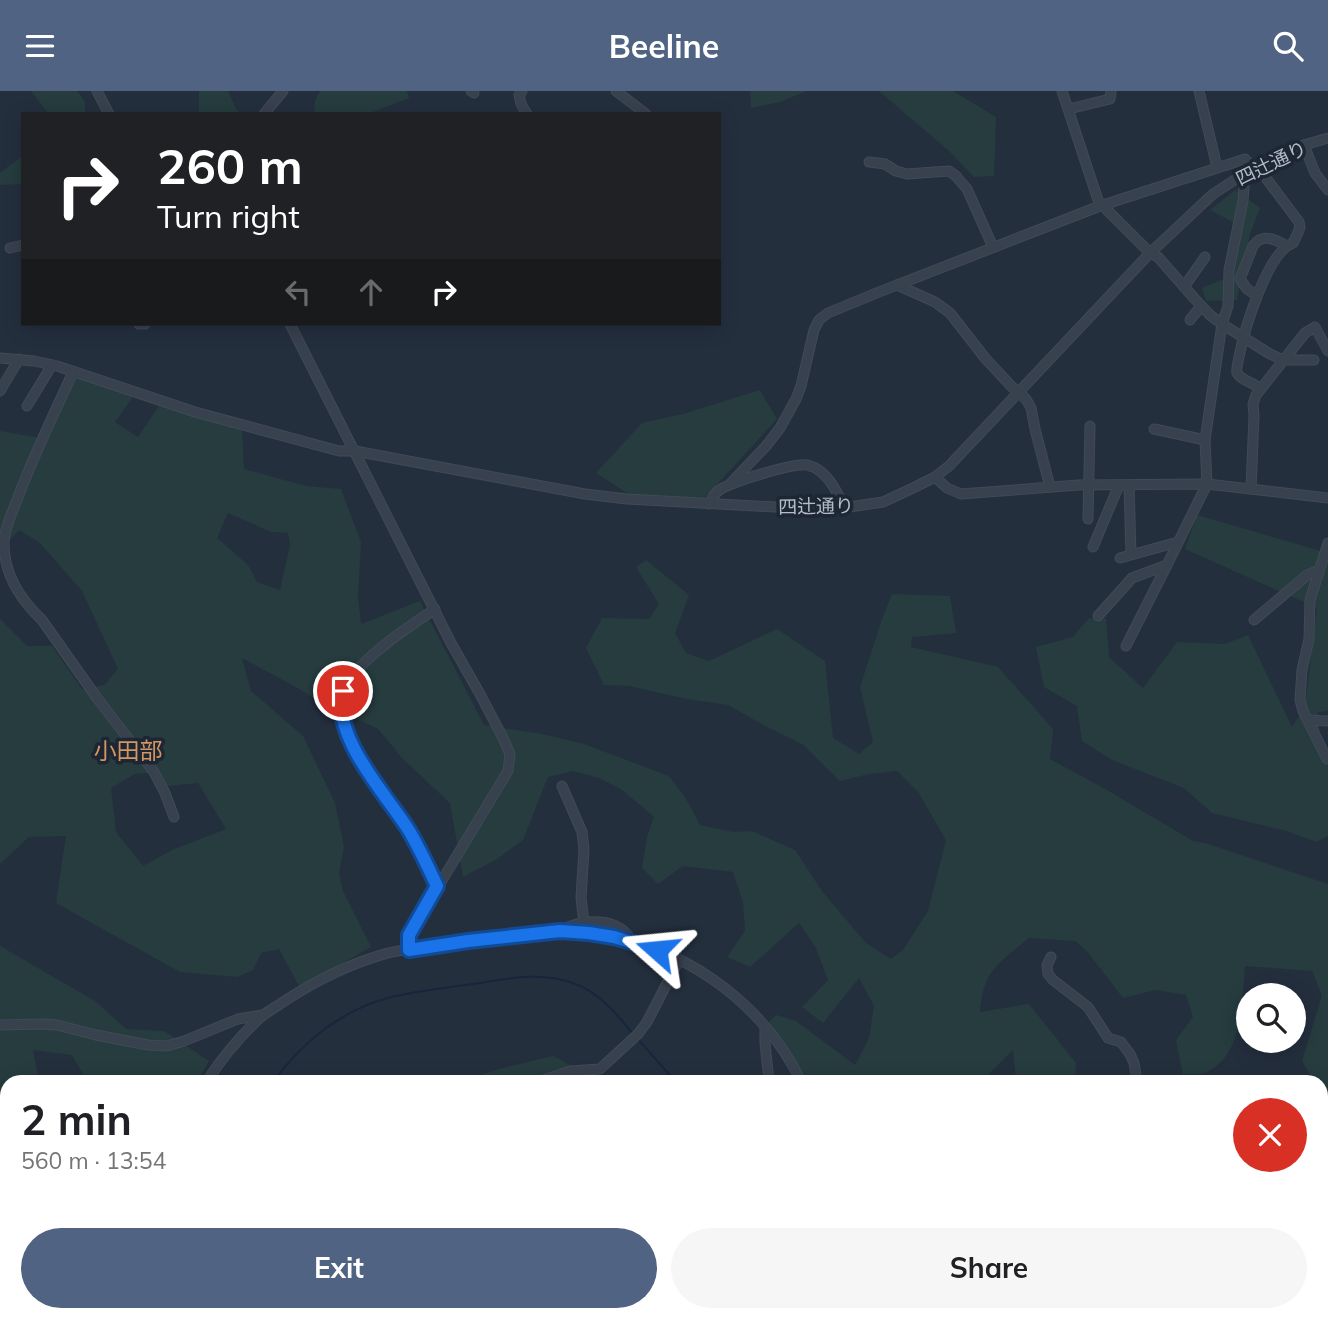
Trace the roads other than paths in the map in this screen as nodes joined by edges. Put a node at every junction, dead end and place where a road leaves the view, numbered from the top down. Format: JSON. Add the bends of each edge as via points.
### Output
{"nodes":[{"id":1,"x":97,"y":91,"type":"edge"},
{"id":2,"x":283,"y":91,"type":"edge"},
{"id":3,"x":522,"y":91,"type":"edge"},
{"id":4,"x":615,"y":91,"type":"edge"},
{"id":5,"x":1062,"y":91,"type":"edge"},
{"id":6,"x":1111,"y":91,"type":"edge"},
{"id":7,"x":1199,"y":91,"type":"edge"},
{"id":8,"x":1069,"y":109,"type":"junction"},
{"id":9,"x":108,"y":112,"type":"edge"},
{"id":10,"x":266,"y":112,"type":"edge"},
{"id":11,"x":526,"y":112,"type":"edge"},
{"id":12,"x":643,"y":112,"type":"edge"},
{"id":13,"x":1328,"y":138,"type":"edge"},
{"id":14,"x":1304,"y":145,"type":"junction"},
{"id":15,"x":869,"y":162,"type":"dead end"},
{"id":16,"x":1217,"y":167,"type":"junction"},
{"id":17,"x":1252,"y":169,"type":"junction"},
{"id":18,"x":1328,"y":190,"type":"edge"},
{"id":19,"x":1102,"y":205,"type":"junction"},
{"id":20,"x":21,"y":245,"type":"edge"},
{"id":21,"x":1286,"y":245,"type":"junction"},
{"id":22,"x":10,"y":247,"type":"dead end"},
{"id":23,"x":993,"y":247,"type":"junction"},
{"id":24,"x":1150,"y":253,"type":"junction"},
{"id":25,"x":1205,"y":257,"type":"dead end"},
{"id":26,"x":897,"y":285,"type":"junction"},
{"id":27,"x":1184,"y":287,"type":"junction"},
{"id":28,"x":1256,"y":295,"type":"junction"},
{"id":29,"x":1201,"y":306,"type":"junction"},
{"id":30,"x":1190,"y":320,"type":"dead end"},
{"id":31,"x":1222,"y":324,"type":"junction"},
{"id":32,"x":291,"y":326,"type":"edge"},
{"id":33,"x":1243,"y":337,"type":"junction"},
{"id":34,"x":1328,"y":351,"type":"edge"},
{"id":35,"x":0,"y":358,"type":"edge"},
{"id":36,"x":19,"y":359,"type":"junction"},
{"id":37,"x":1283,"y":360,"type":"junction"},
{"id":38,"x":1314,"y":360,"type":"dead end"},
{"id":39,"x":52,"y":365,"type":"junction"},
{"id":40,"x":73,"y":372,"type":"junction"},
{"id":41,"x":1255,"y":385,"type":"dead end"},
{"id":42,"x":0,"y":391,"type":"edge"},
{"id":43,"x":1019,"y":393,"type":"junction"},
{"id":44,"x":27,"y":406,"type":"dead end"},
{"id":45,"x":1090,"y":426,"type":"dead end"},
{"id":46,"x":1154,"y":429,"type":"dead end"},
{"id":47,"x":1205,"y":440,"type":"junction"},
{"id":48,"x":355,"y":451,"type":"junction"},
{"id":49,"x":935,"y":477,"type":"junction"},
{"id":50,"x":730,"y":484,"type":"junction"},
{"id":51,"x":1207,"y":484,"type":"junction"},
{"id":52,"x":1089,"y":485,"type":"junction"},
{"id":53,"x":1124,"y":485,"type":"junction"},
{"id":54,"x":1050,"y":487,"type":"junction"},
{"id":55,"x":1251,"y":489,"type":"junction"},
{"id":56,"x":1328,"y":498,"type":"edge"},
{"id":57,"x":709,"y":504,"type":"junction"},
{"id":58,"x":844,"y":509,"type":"junction"},
{"id":59,"x":1088,"y":519,"type":"dead end"},
{"id":60,"x":1178,"y":543,"type":"junction"},
{"id":61,"x":1328,"y":543,"type":"edge"},
{"id":62,"x":1093,"y":547,"type":"dead end"},
{"id":63,"x":1131,"y":554,"type":"junction"},
{"id":64,"x":1120,"y":558,"type":"dead end"},
{"id":65,"x":1167,"y":565,"type":"junction"},
{"id":66,"x":1319,"y":570,"type":"junction"},
{"id":67,"x":435,"y":609,"type":"junction"},
{"id":68,"x":1098,"y":616,"type":"dead end"},
{"id":69,"x":1254,"y":620,"type":"dead end"},
{"id":70,"x":1126,"y":646,"type":"dead end"},
{"id":71,"x":1308,"y":720,"type":"junction"},
{"id":72,"x":1328,"y":721,"type":"edge"},
{"id":73,"x":1327,"y":759,"type":"edge"},
{"id":74,"x":562,"y":786,"type":"dead end"},
{"id":75,"x":174,"y":817,"type":"dead end"},
{"id":76,"x":437,"y":886,"type":"junction"},
{"id":77,"x":584,"y":923,"type":"junction"},
{"id":78,"x":560,"y":931,"type":"junction"},
{"id":79,"x":632,"y":941,"type":"junction"},
{"id":80,"x":409,"y":950,"type":"junction"},
{"id":81,"x":1051,"y":957,"type":"dead end"},
{"id":82,"x":679,"y":960,"type":"junction"},
{"id":83,"x":263,"y":1015,"type":"junction"},
{"id":84,"x":0,"y":1025,"type":"edge"},
{"id":85,"x":765,"y":1028,"type":"junction"},
{"id":86,"x":211,"y":1075,"type":"edge"},
{"id":87,"x":561,"y":1075,"type":"edge"},
{"id":88,"x":768,"y":1075,"type":"edge"},
{"id":89,"x":798,"y":1075,"type":"edge"},
{"id":90,"x":1136,"y":1075,"type":"edge"}],
"edges":[{"from":1,"to":9,"type":"street"},
{"from":2,"to":10,"type":"street"},
{"from":3,"to":11,"type":"street","via":[[519,95]]},
{"from":4,"to":12,"type":"street"},
{"from":5,"to":8,"type":"street"},
{"from":6,"to":8,"type":"street","via":[[1110,99]]},
{"from":7,"to":16,"type":"street"},
{"from":8,"to":19,"type":"street"},
{"from":13,"to":14,"type":"street","name":"四辻通り"},
{"from":14,"to":17,"type":"street","name":"四辻通り"},
{"from":14,"to":18,"type":"street"},
{"from":15,"to":23,"type":"street","via":[[907,174],[949,171],[967,189]]},
{"from":16,"to":17,"type":"street","via":[[1245,159]]},
{"from":16,"to":19,"type":"street"},
{"from":17,"to":21,"type":"street","via":[[1299,222],[1293,243]]},
{"from":17,"to":24,"type":"street","name":"四辻通り","via":[[1213,194]]},
{"from":17,"to":31,"type":"street"},
{"from":19,"to":23,"type":"street"},
{"from":19,"to":24,"type":"street"},
{"from":20,"to":22,"type":"street"},
{"from":21,"to":28,"type":"street"},
{"from":21,"to":28,"type":"street","via":[[1273,238],[1252,246],[1240,279]]},
{"from":23,"to":26,"type":"street"},
{"from":24,"to":27,"type":"street"},
{"from":24,"to":43,"type":"street","name":"四辻通り"},
{"from":25,"to":27,"type":"street"},
{"from":26,"to":43,"type":"street","via":[[950,313]]},
{"from":26,"to":50,"type":"street","via":[[819,320],[796,399],[780,428]]},
{"from":27,"to":29,"type":"street"},
{"from":28,"to":33,"type":"street"},
{"from":29,"to":30,"type":"street"},
{"from":29,"to":31,"type":"street"},
{"from":31,"to":33,"type":"street"},
{"from":31,"to":47,"type":"street"},
{"from":32,"to":48,"type":"street"},
{"from":33,"to":37,"type":"street"},
{"from":33,"to":41,"type":"street","via":[[1236,370]]},
{"from":34,"to":37,"type":"street","via":[[1315,327]]},
{"from":35,"to":36,"type":"street","name":"四辻通り"},
{"from":36,"to":39,"type":"street","name":"四辻通り"},
{"from":36,"to":42,"type":"street"},
{"from":37,"to":38,"type":"street"},
{"from":37,"to":55,"type":"street","via":[[1253,404]]},
{"from":39,"to":40,"type":"street","name":"四辻通り"},
{"from":39,"to":44,"type":"street"},
{"from":40,"to":48,"type":"street","name":"四辻通り","via":[[248,427],[339,451]]},
{"from":40,"to":75,"type":"street","via":[[6,530],[8,573],[16,591],[153,772]]},
{"from":43,"to":49,"type":"street","name":"四辻通り"},
{"from":43,"to":54,"type":"street","via":[[1031,408]]},
{"from":45,"to":52,"type":"street"},
{"from":46,"to":47,"type":"street"},
{"from":47,"to":51,"type":"street"},
{"from":48,"to":57,"type":"street","name":"四辻通り","via":[[585,494]]},
{"from":48,"to":67,"type":"street"},
{"from":49,"to":54,"type":"street","via":[[961,494]]},
{"from":49,"to":58,"type":"street","name":"四辻通り","via":[[883,502]]},
{"from":50,"to":57,"type":"street"},
{"from":50,"to":58,"type":"street","via":[[807,465],[825,476]]},
{"from":51,"to":53,"type":"street"},
{"from":51,"to":55,"type":"street"},
{"from":51,"to":60,"type":"street"},
{"from":52,"to":53,"type":"street"},
{"from":52,"to":54,"type":"street"},
{"from":52,"to":59,"type":"street"},
{"from":53,"to":62,"type":"street"},
{"from":53,"to":63,"type":"street"},
{"from":55,"to":56,"type":"street"},
{"from":57,"to":58,"type":"street","name":"四辻通り"},
{"from":60,"to":63,"type":"street"},
{"from":60,"to":65,"type":"street"},
{"from":61,"to":66,"type":"street"},
{"from":63,"to":64,"type":"street"},
{"from":65,"to":68,"type":"street","via":[[1132,577]]},
{"from":65,"to":70,"type":"street"},
{"from":66,"to":69,"type":"street"},
{"from":66,"to":71,"type":"street","via":[[1310,600],[1300,694]]},
{"from":67,"to":76,"type":"street","via":[[510,754],[508,771]]},
{"from":67,"to":76,"type":"street","via":[[355,672],[340,703],[341,716],[360,758],[408,829]]},
{"from":71,"to":72,"type":"street"},
{"from":71,"to":73,"type":"street"},
{"from":74,"to":77,"type":"street","via":[[582,832]]},
{"from":76,"to":80,"type":"street","via":[[409,935]]},
{"from":77,"to":78,"type":"street"},
{"from":77,"to":79,"type":"street","via":[[611,925]]},
{"from":78,"to":79,"type":"street"},
{"from":78,"to":80,"type":"street"},
{"from":79,"to":82,"type":"street"},
{"from":80,"to":83,"type":"street","via":[[389,953],[307,985]]},
{"from":81,"to":90,"type":"street","via":[[1048,974],[1088,1007],[1108,1038],[1121,1042]]},
{"from":82,"to":85,"type":"street","via":[[730,991]]},
{"from":82,"to":87,"type":"street","via":[[638,1034],[600,1069]]},
{"from":83,"to":84,"type":"street","via":[[239,1019],[167,1046],[57,1025]]},
{"from":83,"to":86,"type":"street"},
{"from":85,"to":88,"type":"street"},
{"from":85,"to":89,"type":"street"}]}
